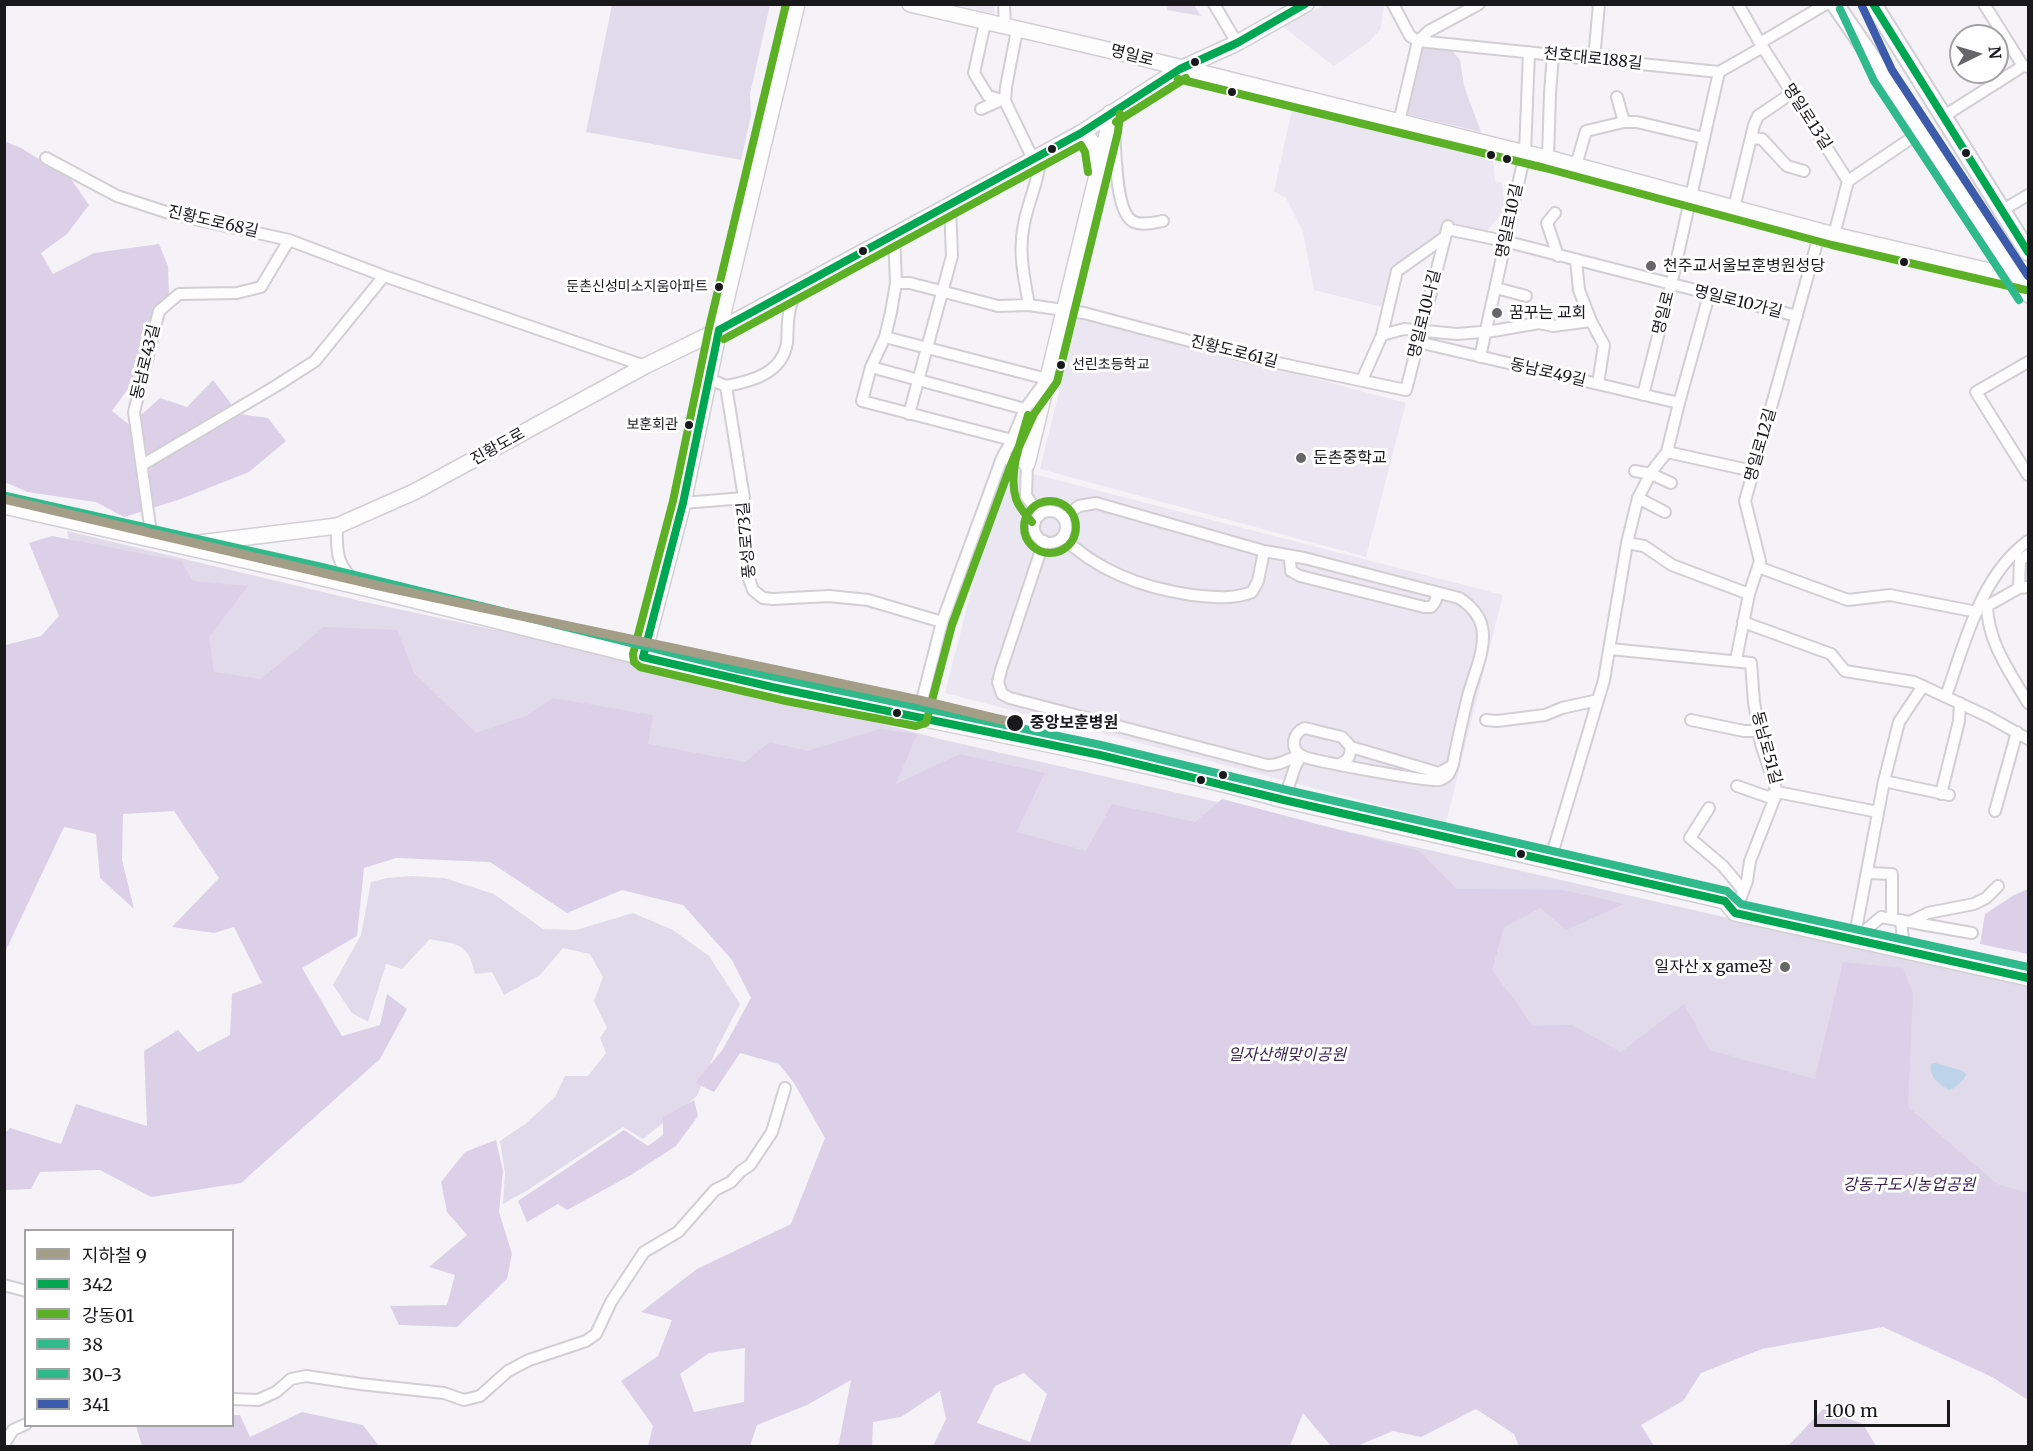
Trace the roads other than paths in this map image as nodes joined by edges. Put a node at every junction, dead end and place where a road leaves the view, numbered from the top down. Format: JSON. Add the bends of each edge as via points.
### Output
{"nodes":[{"id":1,"x":797,"y":4,"type":"edge"},
{"id":2,"x":910,"y":4,"type":"edge"},
{"id":3,"x":1004,"y":4,"type":"edge"},
{"id":4,"x":1393,"y":4,"type":"edge"},
{"id":5,"x":1479,"y":4,"type":"edge"},
{"id":6,"x":1599,"y":4,"type":"edge"},
{"id":7,"x":1738,"y":4,"type":"edge"},
{"id":8,"x":1826,"y":4,"type":"edge"},
{"id":9,"x":1834,"y":4,"type":"edge"},
{"id":10,"x":1873,"y":4,"type":"edge"},
{"id":11,"x":1984,"y":4,"type":"edge"},
{"id":12,"x":1219,"y":6,"type":"edge"},
{"id":13,"x":1297,"y":7,"type":"edge"},
{"id":14,"x":985,"y":22,"type":"junction"},
{"id":15,"x":1011,"y":29,"type":"junction"},
{"id":16,"x":1418,"y":41,"type":"junction"},
{"id":17,"x":1237,"y":43,"type":"junction"},
{"id":18,"x":1761,"y":45,"type":"junction"},
{"id":19,"x":1528,"y":52,"type":"junction"},
{"id":20,"x":1553,"y":55,"type":"junction"},
{"id":21,"x":1594,"y":59,"type":"junction"},
{"id":22,"x":2026,"y":66,"type":"edge"},
{"id":23,"x":1180,"y":69,"type":"junction"},
{"id":24,"x":1719,"y":72,"type":"junction"},
{"id":25,"x":1792,"y":93,"type":"junction"},
{"id":26,"x":1617,"y":97,"type":"dead end"},
{"id":27,"x":1002,"y":101,"type":"junction"},
{"id":28,"x":981,"y":109,"type":"dead end"},
{"id":29,"x":1110,"y":113,"type":"junction"},
{"id":30,"x":1944,"y":116,"type":"junction"},
{"id":31,"x":1399,"y":122,"type":"junction"},
{"id":32,"x":1624,"y":122,"type":"junction"},
{"id":33,"x":1108,"y":130,"type":"junction"},
{"id":34,"x":1922,"y":131,"type":"junction"},
{"id":35,"x":1081,"y":133,"type":"junction"},
{"id":36,"x":1704,"y":138,"type":"junction"},
{"id":37,"x":1751,"y":138,"type":"junction"},
{"id":38,"x":1525,"y":153,"type":"junction"},
{"id":39,"x":1036,"y":157,"type":"junction"},
{"id":40,"x":46,"y":158,"type":"dead end"},
{"id":41,"x":1548,"y":158,"type":"junction"},
{"id":42,"x":1576,"y":165,"type":"junction"},
{"id":43,"x":1098,"y":171,"type":"junction"},
{"id":44,"x":1804,"y":171,"type":"dead end"},
{"id":45,"x":1848,"y":181,"type":"junction"},
{"id":46,"x":2028,"y":195,"type":"edge"},
{"id":47,"x":1690,"y":196,"type":"junction"},
{"id":48,"x":950,"y":205,"type":"junction"},
{"id":49,"x":1734,"y":208,"type":"junction"},
{"id":50,"x":2001,"y":211,"type":"junction"},
{"id":51,"x":1555,"y":213,"type":"dead end"},
{"id":52,"x":1163,"y":221,"type":"dead end"},
{"id":53,"x":1446,"y":231,"type":"junction"},
{"id":54,"x":1827,"y":233,"type":"junction"},
{"id":55,"x":894,"y":234,"type":"junction"},
{"id":56,"x":289,"y":240,"type":"junction"},
{"id":57,"x":1504,"y":241,"type":"junction"},
{"id":58,"x":2028,"y":252,"type":"edge"},
{"id":59,"x":1558,"y":256,"type":"junction"},
{"id":60,"x":1576,"y":260,"type":"junction"},
{"id":61,"x":384,"y":276,"type":"junction"},
{"id":62,"x":2023,"y":278,"type":"edge"},
{"id":63,"x":896,"y":283,"type":"junction"},
{"id":64,"x":1671,"y":285,"type":"junction"},
{"id":65,"x":797,"y":287,"type":"junction"},
{"id":66,"x":1496,"y":288,"type":"junction"},
{"id":67,"x":942,"y":292,"type":"junction"},
{"id":68,"x":2028,"y":294,"type":"edge"},
{"id":69,"x":1710,"y":295,"type":"junction"},
{"id":70,"x":1526,"y":296,"type":"dead end"},
{"id":71,"x":1029,"y":304,"type":"junction"},
{"id":72,"x":1063,"y":311,"type":"junction"},
{"id":73,"x":1797,"y":316,"type":"junction"},
{"id":74,"x":1591,"y":321,"type":"junction"},
{"id":75,"x":718,"y":330,"type":"junction"},
{"id":76,"x":1421,"y":330,"type":"junction"},
{"id":77,"x":1486,"y":332,"type":"junction"},
{"id":78,"x":1382,"y":335,"type":"junction"},
{"id":79,"x":885,"y":337,"type":"junction"},
{"id":80,"x":1418,"y":342,"type":"junction"},
{"id":81,"x":685,"y":346,"type":"junction"},
{"id":82,"x":927,"y":347,"type":"junction"},
{"id":83,"x":713,"y":357,"type":"junction"},
{"id":84,"x":1480,"y":357,"type":"junction"},
{"id":85,"x":2028,"y":362,"type":"edge"},
{"id":86,"x":645,"y":366,"type":"junction"},
{"id":87,"x":871,"y":368,"type":"junction"},
{"id":88,"x":709,"y":379,"type":"junction"},
{"id":89,"x":1047,"y":379,"type":"junction"},
{"id":90,"x":1362,"y":380,"type":"junction"},
{"id":91,"x":918,"y":381,"type":"junction"},
{"id":92,"x":1598,"y":384,"type":"junction"},
{"id":93,"x":726,"y":386,"type":"junction"},
{"id":94,"x":1406,"y":390,"type":"joint"},
{"id":95,"x":1643,"y":395,"type":"junction"},
{"id":96,"x":1679,"y":403,"type":"junction"},
{"id":97,"x":1025,"y":409,"type":"junction"},
{"id":98,"x":909,"y":414,"type":"junction"},
{"id":99,"x":1012,"y":441,"type":"junction"},
{"id":100,"x":1667,"y":452,"type":"junction"},
{"id":101,"x":1002,"y":458,"type":"junction"},
{"id":102,"x":1027,"y":464,"type":"junction"},
{"id":103,"x":142,"y":465,"type":"junction"},
{"id":104,"x":1635,"y":471,"type":"dead end"},
{"id":105,"x":1754,"y":471,"type":"junction"},
{"id":106,"x":1651,"y":474,"type":"junction"},
{"id":107,"x":2028,"y":475,"type":"edge"},
{"id":108,"x":1671,"y":483,"type":"dead end"},
{"id":109,"x":744,"y":498,"type":"junction"},
{"id":110,"x":1638,"y":498,"type":"junction"},
{"id":111,"x":683,"y":503,"type":"junction"},
{"id":112,"x":4,"y":506,"type":"edge"},
{"id":113,"x":1665,"y":512,"type":"dead end"},
{"id":114,"x":1040,"y":515,"type":"junction"},
{"id":115,"x":1063,"y":518,"type":"junction"},
{"id":116,"x":337,"y":526,"type":"junction"},
{"id":117,"x":1063,"y":537,"type":"junction"},
{"id":118,"x":152,"y":540,"type":"junction"},
{"id":119,"x":2028,"y":541,"type":"edge"},
{"id":120,"x":1044,"y":542,"type":"junction"},
{"id":121,"x":1627,"y":543,"type":"junction"},
{"id":122,"x":179,"y":545,"type":"junction"},
{"id":123,"x":1264,"y":550,"type":"junction"},
{"id":124,"x":2028,"y":555,"type":"edge"},
{"id":125,"x":1293,"y":556,"type":"junction"},
{"id":126,"x":1758,"y":567,"type":"junction"},
{"id":127,"x":366,"y":588,"type":"junction"},
{"id":128,"x":2024,"y":588,"type":"edge"},
{"id":129,"x":1436,"y":592,"type":"junction"},
{"id":130,"x":1749,"y":594,"type":"junction"},
{"id":131,"x":1977,"y":612,"type":"junction"},
{"id":132,"x":942,"y":622,"type":"junction"},
{"id":133,"x":1743,"y":622,"type":"junction"},
{"id":134,"x":1610,"y":649,"type":"junction"},
{"id":135,"x":643,"y":657,"type":"junction"},
{"id":136,"x":1736,"y":660,"type":"junction"},
{"id":137,"x":1923,"y":686,"type":"junction"},
{"id":138,"x":1946,"y":696,"type":"junction"},
{"id":139,"x":1598,"y":700,"type":"junction"},
{"id":140,"x":1960,"y":703,"type":"junction"},
{"id":141,"x":2028,"y":703,"type":"edge"},
{"id":142,"x":918,"y":717,"type":"junction"},
{"id":143,"x":1486,"y":720,"type":"dead end"},
{"id":144,"x":1690,"y":720,"type":"dead end"},
{"id":145,"x":1759,"y":731,"type":"junction"},
{"id":146,"x":2017,"y":732,"type":"junction"},
{"id":147,"x":2028,"y":739,"type":"edge"},
{"id":148,"x":1351,"y":747,"type":"junction"},
{"id":149,"x":1301,"y":755,"type":"junction"},
{"id":150,"x":1340,"y":764,"type":"junction"},
{"id":151,"x":1453,"y":764,"type":"junction"},
{"id":152,"x":1884,"y":781,"type":"junction"},
{"id":153,"x":1737,"y":786,"type":"dead end"},
{"id":154,"x":1777,"y":792,"type":"junction"},
{"id":155,"x":1284,"y":800,"type":"junction"},
{"id":156,"x":1709,"y":808,"type":"dead end"},
{"id":157,"x":1995,"y":811,"type":"dead end"},
{"id":158,"x":1878,"y":812,"type":"junction"},
{"id":159,"x":1550,"y":861,"type":"junction"},
{"id":160,"x":1867,"y":873,"type":"junction"},
{"id":161,"x":1998,"y":886,"type":"dead end"},
{"id":162,"x":1743,"y":890,"type":"junction"},
{"id":163,"x":1736,"y":913,"type":"junction"},
{"id":164,"x":1901,"y":920,"type":"junction"},
{"id":165,"x":1972,"y":933,"type":"dead end"},
{"id":166,"x":1854,"y":940,"type":"junction"},
{"id":167,"x":1904,"y":951,"type":"junction"},
{"id":168,"x":2028,"y":978,"type":"edge"},
{"id":169,"x":785,"y":1088,"type":"dead end"},
{"id":170,"x":4,"y":1285,"type":"edge"},
{"id":171,"x":24,"y":1290,"type":"edge"},
{"id":172,"x":234,"y":1399,"type":"edge"},
{"id":173,"x":24,"y":1424,"type":"edge"},
{"id":174,"x":9,"y":1427,"type":"edge"},
{"id":175,"x":4,"y":1444,"type":"edge"}],
"edges":[{"from":1,"to":75,"type":"street"},
{"from":2,"to":14,"type":"street","name":"명일로"},
{"from":3,"to":15,"type":"street"},
{"from":4,"to":16,"type":"street","via":[[1410,36]]},
{"from":5,"to":16,"type":"street"},
{"from":6,"to":21,"type":"street"},
{"from":7,"to":18,"type":"street","name":"명일로13길"},
{"from":8,"to":18,"type":"street"},
{"from":9,"to":34,"type":"main road"},
{"from":10,"to":30,"type":"main road"},
{"from":11,"to":22,"type":"street"},
{"from":12,"to":17,"type":"street"},
{"from":13,"to":17,"type":"street","name":"진황도로"},
{"from":14,"to":15,"type":"street","name":"명일로"},
{"from":14,"to":27,"type":"street","via":[[974,73],[988,96]]},
{"from":15,"to":23,"type":"street","name":"명일로"},
{"from":15,"to":27,"type":"street"},
{"from":16,"to":19,"type":"street","name":"천호대로188길"},
{"from":16,"to":31,"type":"street"},
{"from":17,"to":23,"type":"street","name":"진황도로"},
{"from":18,"to":24,"type":"street"},
{"from":18,"to":25,"type":"street","name":"명일로13길"},
{"from":19,"to":20,"type":"street","name":"천호대로188길"},
{"from":19,"to":38,"type":"street"},
{"from":20,"to":21,"type":"street","name":"천호대로188길"},
{"from":20,"to":41,"type":"street"},
{"from":21,"to":24,"type":"street","name":"천호대로188길"},
{"from":22,"to":30,"type":"street"},
{"from":23,"to":29,"type":"street","name":"진황도로"},
{"from":23,"to":31,"type":"street","name":"명일로"},
{"from":24,"to":36,"type":"street","name":"명일로"},
{"from":25,"to":37,"type":"street","via":[[1758,116]]},
{"from":25,"to":45,"type":"street","name":"명일로13길"},
{"from":26,"to":32,"type":"street"},
{"from":27,"to":28,"type":"street"},
{"from":27,"to":39,"type":"street"},
{"from":29,"to":33,"type":"street"},
{"from":29,"to":35,"type":"street","name":"진황도로"},
{"from":30,"to":50,"type":"main road"},
{"from":31,"to":38,"type":"street","name":"명일로"},
{"from":32,"to":36,"type":"street"},
{"from":32,"to":42,"type":"street","via":[[1586,131]]},
{"from":33,"to":43,"type":"street"},
{"from":33,"to":52,"type":"street","via":[[1114,132],[1123,211],[1134,222]]},
{"from":34,"to":45,"type":"street"},
{"from":34,"to":62,"type":"main road"},
{"from":35,"to":39,"type":"street","name":"진황도로"},
{"from":35,"to":43,"type":"street","via":[[1093,141]]},
{"from":36,"to":47,"type":"street","name":"명일로"},
{"from":37,"to":44,"type":"street","via":[[1762,139],[1787,165]]},
{"from":37,"to":49,"type":"street"},
{"from":38,"to":41,"type":"street","name":"명일로"},
{"from":38,"to":57,"type":"street","name":"명일로10길"},
{"from":39,"to":48,"type":"street","name":"진황도로"},
{"from":39,"to":71,"type":"street","via":[[1040,168],[1023,225],[1020,254]]},
{"from":40,"to":56,"type":"street","name":"진황도로68길","via":[[117,196],[172,214]]},
{"from":41,"to":42,"type":"street","name":"명일로"},
{"from":42,"to":47,"type":"street","name":"명일로"},
{"from":43,"to":72,"type":"street"},
{"from":45,"to":54,"type":"street"},
{"from":46,"to":50,"type":"street"},
{"from":47,"to":49,"type":"street","name":"명일로"},
{"from":47,"to":64,"type":"street","name":"명일로"},
{"from":48,"to":55,"type":"street","name":"진황도로"},
{"from":48,"to":67,"type":"street","via":[[952,256]]},
{"from":49,"to":54,"type":"street","name":"명일로"},
{"from":50,"to":58,"type":"main road"},
{"from":51,"to":59,"type":"street","via":[[1544,223]]},
{"from":53,"to":57,"type":"street"},
{"from":53,"to":76,"type":"street","name":"명일로10나길"},
{"from":53,"to":78,"type":"street","name":"명일로10나길","via":[[1397,270]]},
{"from":54,"to":62,"type":"street","name":"명일로"},
{"from":54,"to":73,"type":"street","name":"명일로12길"},
{"from":55,"to":63,"type":"street"},
{"from":55,"to":65,"type":"street","name":"진황도로"},
{"from":56,"to":61,"type":"street","name":"진황도로68길"},
{"from":56,"to":103,"type":"street","name":"동남로43길","via":[[261,287],[237,293],[179,294],[159,311],[134,412]]},
{"from":57,"to":59,"type":"street","name":"명일로10가길"},
{"from":57,"to":66,"type":"street","name":"명일로10길"},
{"from":59,"to":60,"type":"street","name":"명일로10가길"},
{"from":60,"to":64,"type":"street","name":"명일로10가길"},
{"from":60,"to":74,"type":"street","via":[[1579,290]]},
{"from":61,"to":86,"type":"street","name":"진황도로68길"},
{"from":61,"to":103,"type":"street","via":[[315,360]]},
{"from":62,"to":68,"type":"main road"},
{"from":63,"to":67,"type":"street","name":"진황도로61길"},
{"from":63,"to":79,"type":"street"},
{"from":64,"to":69,"type":"street","name":"명일로10가길"},
{"from":64,"to":95,"type":"street","name":"명일로"},
{"from":65,"to":75,"type":"street","name":"진황도로"},
{"from":65,"to":93,"type":"street","via":[[788,315],[784,355],[778,365],[757,377]]},
{"from":66,"to":70,"type":"street"},
{"from":66,"to":77,"type":"street","name":"명일로10길"},
{"from":67,"to":71,"type":"street","name":"진황도로61길","via":[[998,306]]},
{"from":67,"to":82,"type":"street"},
{"from":69,"to":73,"type":"street","name":"명일로10가길"},
{"from":69,"to":96,"type":"street"},
{"from":71,"to":72,"type":"street","name":"진황도로61길"},
{"from":72,"to":89,"type":"street"},
{"from":72,"to":90,"type":"street","name":"진황도로61길"},
{"from":73,"to":105,"type":"street","name":"명일로12길"},
{"from":74,"to":77,"type":"street","via":[[1553,326],[1539,322]]},
{"from":74,"to":92,"type":"street","via":[[1604,345]]},
{"from":75,"to":81,"type":"street","name":"진황도로"},
{"from":75,"to":83,"type":"street"},
{"from":76,"to":77,"type":"street"},
{"from":76,"to":78,"type":"street","via":[[1404,329]]},
{"from":76,"to":80,"type":"street","name":"명일로10나길"},
{"from":77,"to":84,"type":"street","name":"명일로10길"},
{"from":78,"to":90,"type":"street","name":"명일로10나길"},
{"from":79,"to":82,"type":"street"},
{"from":79,"to":87,"type":"street"},
{"from":80,"to":84,"type":"street","name":"동남로49길"},
{"from":80,"to":94,"type":"street","name":"명일로10나길"},
{"from":81,"to":83,"type":"street"},
{"from":81,"to":86,"type":"street","name":"진황도로"},
{"from":82,"to":89,"type":"street"},
{"from":82,"to":91,"type":"street"},
{"from":83,"to":88,"type":"street"},
{"from":84,"to":92,"type":"street","name":"동남로49길"},
{"from":85,"to":107,"type":"street","via":[[1976,392]]},
{"from":86,"to":116,"type":"street","name":"진황도로","via":[[414,492]]},
{"from":87,"to":91,"type":"street"},
{"from":87,"to":98,"type":"street","via":[[862,401]]},
{"from":88,"to":93,"type":"street"},
{"from":88,"to":111,"type":"street"},
{"from":89,"to":97,"type":"street"},
{"from":89,"to":102,"type":"street"},
{"from":90,"to":94,"type":"street","name":"진황도로61길"},
{"from":91,"to":97,"type":"street"},
{"from":91,"to":98,"type":"street"},
{"from":92,"to":95,"type":"street","name":"동남로49길"},
{"from":93,"to":109,"type":"street","name":"풍성로73길"},
{"from":95,"to":96,"type":"street","name":"동남로49길"},
{"from":96,"to":100,"type":"street"},
{"from":97,"to":99,"type":"street"},
{"from":98,"to":99,"type":"street"},
{"from":99,"to":101,"type":"street"},
{"from":100,"to":105,"type":"street"},
{"from":100,"to":106,"type":"street"},
{"from":101,"to":102,"type":"street"},
{"from":101,"to":132,"type":"street"},
{"from":102,"to":114,"type":"street","via":[[1026,496]]},
{"from":103,"to":118,"type":"street","name":"동남로43길"},
{"from":104,"to":106,"type":"street"},
{"from":105,"to":126,"type":"street","name":"명일로12길","via":[[1745,501],[1760,561]]},
{"from":106,"to":108,"type":"street"},
{"from":106,"to":110,"type":"street"},
{"from":109,"to":111,"type":"street"},
{"from":109,"to":132,"type":"street","name":"풍성로73길","via":[[748,576],[757,595],[773,599],[830,596],[867,600]]},
{"from":110,"to":113,"type":"street"},
{"from":110,"to":121,"type":"street"},
{"from":111,"to":135,"type":"street"},
{"from":112,"to":118,"type":"street"},
{"from":114,"to":115,"type":"street","via":[[1054,512]]},
{"from":114,"to":120,"type":"street","via":[[1035,529]]},
{"from":115,"to":117,"type":"street"},
{"from":115,"to":123,"type":"street","via":[[1078,506],[1096,504]]},
{"from":116,"to":122,"type":"street","name":"진황도로"},
{"from":116,"to":127,"type":"street","via":[[336,544],[343,570]]},
{"from":117,"to":120,"type":"street"},
{"from":117,"to":123,"type":"street","via":[[1077,551],[1122,576],[1170,592],[1210,597],[1252,592]]},
{"from":118,"to":122,"type":"street"},
{"from":119,"to":131,"type":"street","via":[[2002,566]]},
{"from":120,"to":149,"type":"street","via":[[1001,670],[1002,694],[1267,765]]},
{"from":121,"to":130,"type":"street","via":[[1644,546],[1672,565]]},
{"from":121,"to":134,"type":"street"},
{"from":122,"to":127,"type":"street"},
{"from":123,"to":125,"type":"street"},
{"from":124,"to":128,"type":"street","via":[[2020,560]]},
{"from":125,"to":129,"type":"street"},
{"from":125,"to":129,"type":"street","via":[[1291,571],[1300,576],[1424,607],[1435,604]]},
{"from":126,"to":130,"type":"street","name":"명일로12길"},
{"from":126,"to":131,"type":"street","via":[[1848,600],[1890,595]]},
{"from":127,"to":135,"type":"street"},
{"from":128,"to":141,"type":"street","via":[[1987,606],[1987,624],[1999,656]]},
{"from":129,"to":151,"type":"street","via":[[1469,605],[1482,626],[1483,641]]},
{"from":130,"to":133,"type":"street","name":"명일로12길"},
{"from":131,"to":138,"type":"street"},
{"from":132,"to":142,"type":"street"},
{"from":133,"to":136,"type":"street","name":"명일로12길"},
{"from":133,"to":137,"type":"street","via":[[1831,654],[1845,671]]},
{"from":134,"to":136,"type":"street"},
{"from":134,"to":139,"type":"street"},
{"from":135,"to":142,"type":"street"},
{"from":136,"to":145,"type":"street","name":"동남로51길","via":[[1751,663]]},
{"from":137,"to":138,"type":"street"},
{"from":137,"to":152,"type":"street","via":[[1899,722]]},
{"from":138,"to":140,"type":"street"},
{"from":139,"to":143,"type":"street","via":[[1545,715]]},
{"from":139,"to":159,"type":"street"},
{"from":140,"to":146,"type":"street"},
{"from":140,"to":152,"type":"street","via":[[1945,794]]},
{"from":142,"to":155,"type":"street","via":[[1213,780]]},
{"from":144,"to":145,"type":"street"},
{"from":145,"to":154,"type":"street","name":"동남로51길"},
{"from":146,"to":147,"type":"street"},
{"from":146,"to":157,"type":"street"},
{"from":148,"to":149,"type":"street","via":[[1342,737],[1305,728],[1295,735],[1293,744]]},
{"from":148,"to":150,"type":"street","via":[[1348,759]]},
{"from":148,"to":151,"type":"street","via":[[1439,773]]},
{"from":149,"to":150,"type":"street"},
{"from":149,"to":155,"type":"street"},
{"from":150,"to":151,"type":"street","via":[[1432,780],[1446,777]]},
{"from":152,"to":158,"type":"street"},
{"from":153,"to":154,"type":"street","via":[[1768,797]]},
{"from":154,"to":158,"type":"street"},
{"from":154,"to":162,"type":"street","name":"동남로51길"},
{"from":155,"to":159,"type":"street"},
{"from":156,"to":162,"type":"street","via":[[1690,838],[1723,866]]},
{"from":158,"to":160,"type":"street"},
{"from":159,"to":163,"type":"street","via":[[1725,901]]},
{"from":160,"to":164,"type":"street","via":[[1892,874]]},
{"from":160,"to":166,"type":"street"},
{"from":161,"to":164,"type":"street","via":[[1974,904]]},
{"from":162,"to":163,"type":"street","name":"동남로51길"},
{"from":163,"to":166,"type":"street"},
{"from":164,"to":165,"type":"street"},
{"from":164,"to":166,"type":"street","via":[[1881,917]]},
{"from":164,"to":167,"type":"street"},
{"from":166,"to":167,"type":"street"},
{"from":167,"to":168,"type":"street"},
{"from":169,"to":172,"type":"street","via":[[772,1132],[750,1166],[715,1190],[678,1232],[644,1252],[611,1302],[596,1334],[586,1341],[529,1360],[508,1371],[480,1396],[464,1400],[444,1393],[306,1376],[291,1378],[276,1392],[258,1400]]},
{"from":170,"to":171,"type":"street"},
{"from":173,"to":174,"type":"street"},
{"from":174,"to":175,"type":"street"}]}
